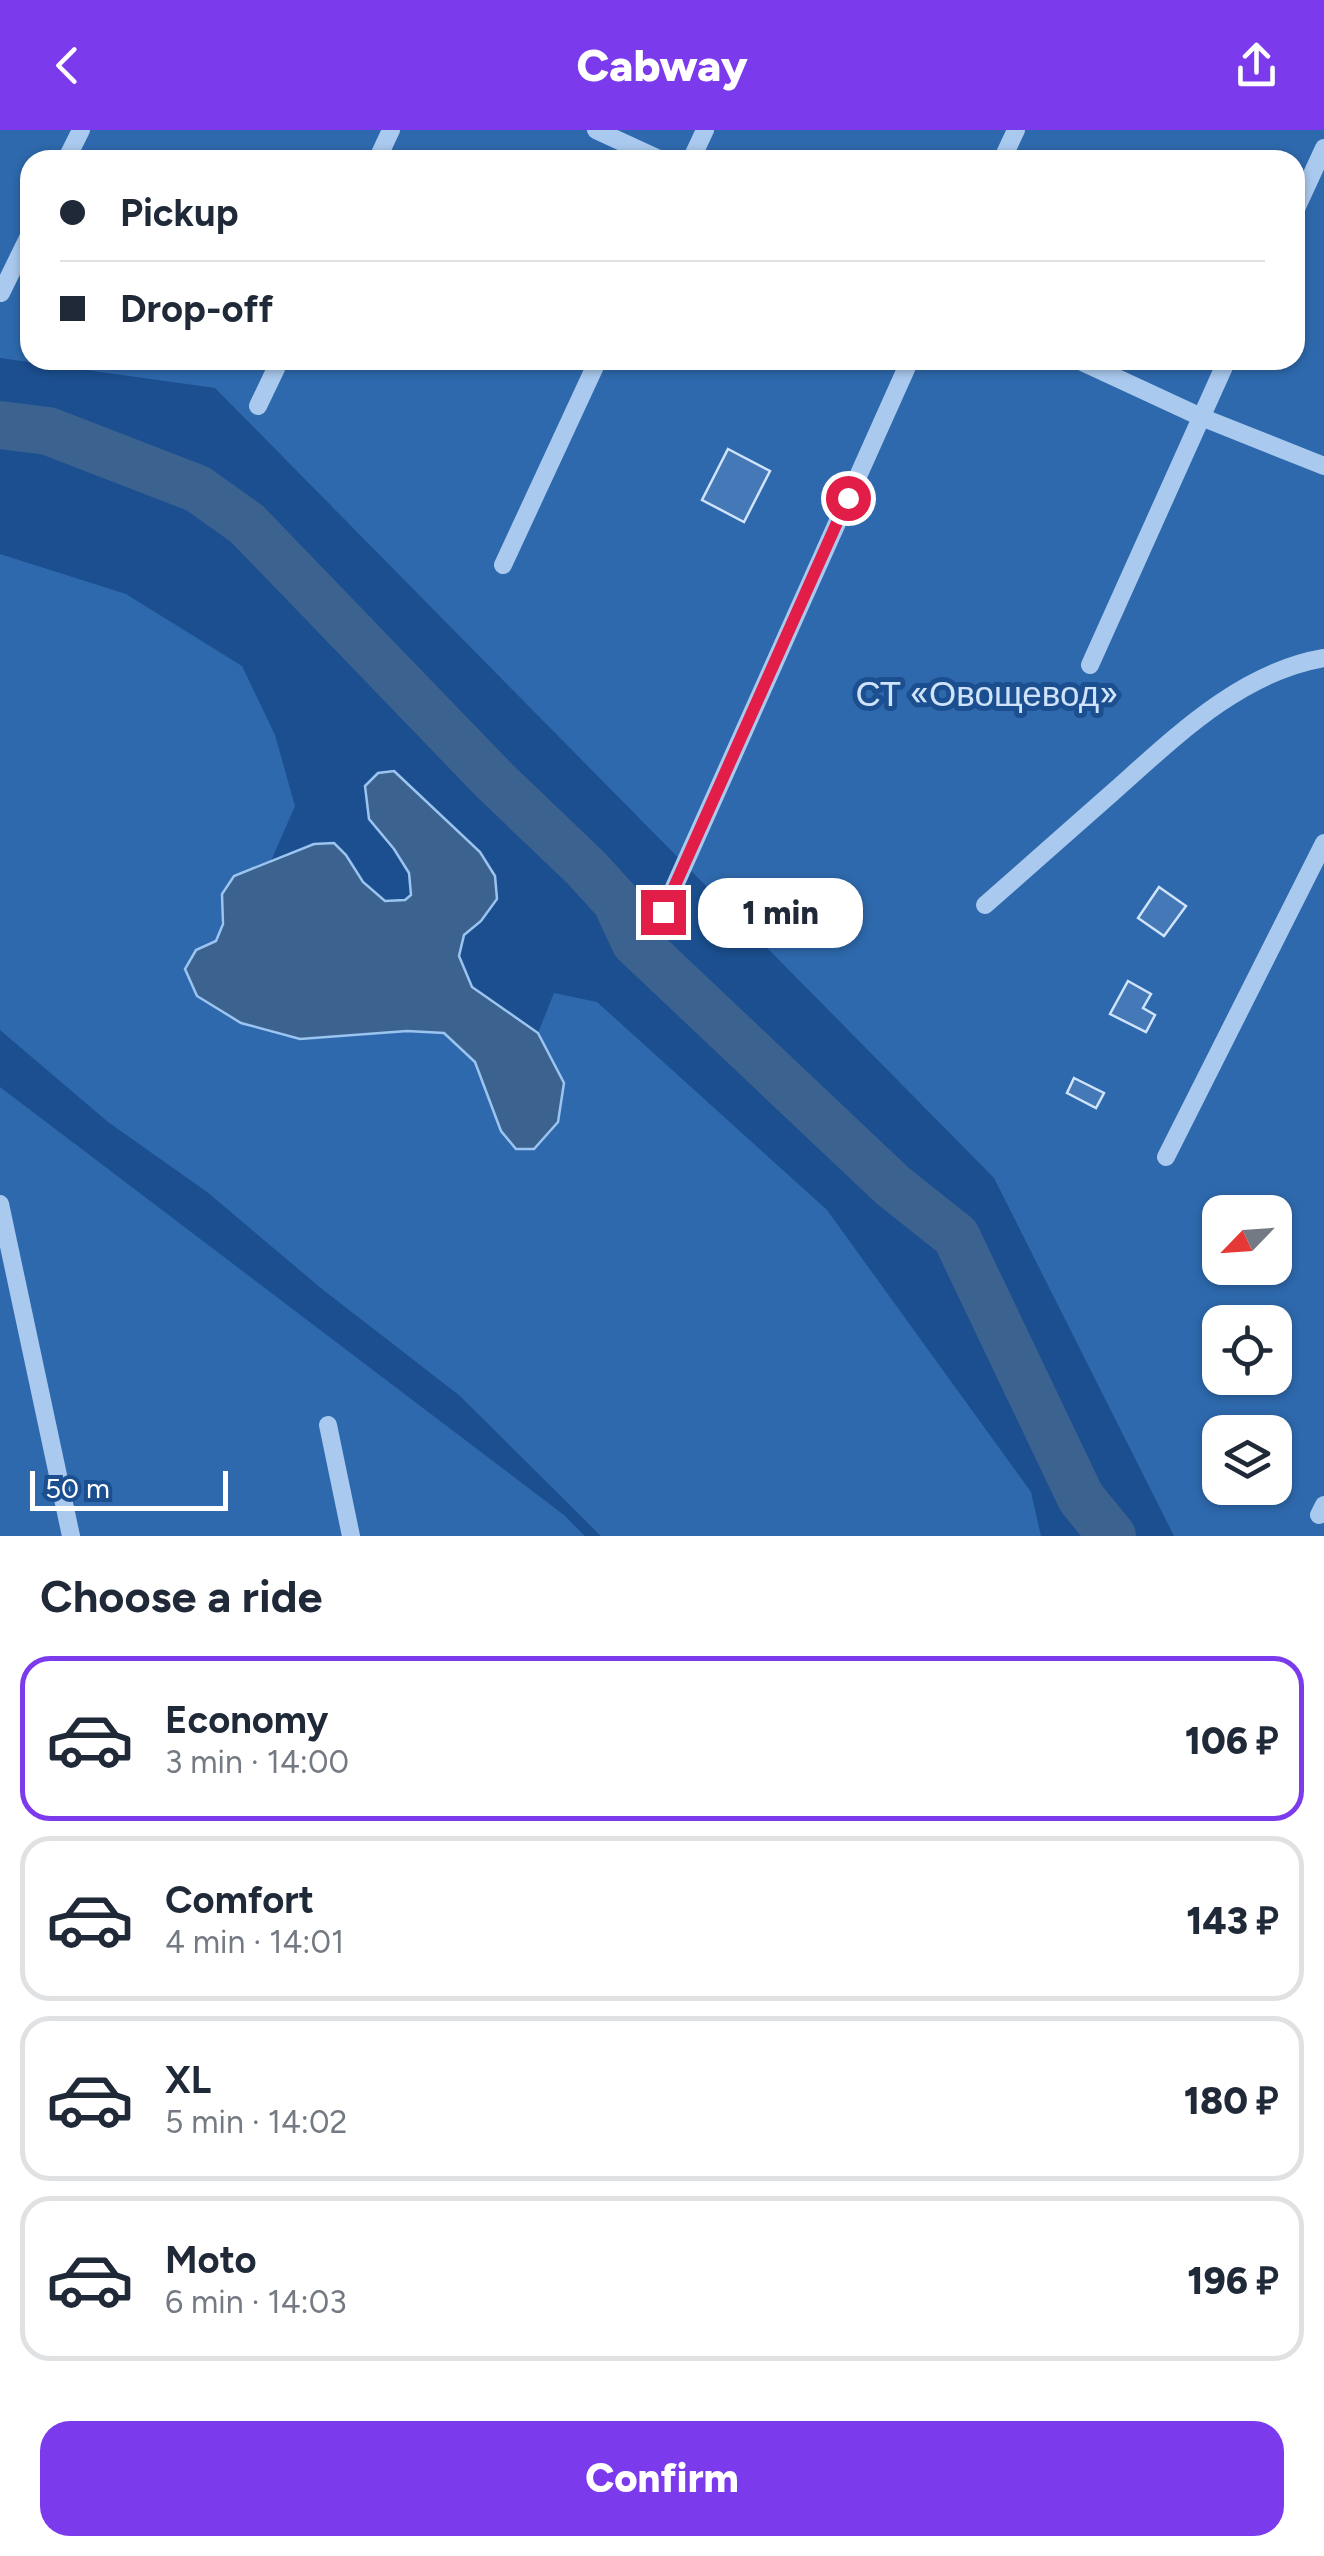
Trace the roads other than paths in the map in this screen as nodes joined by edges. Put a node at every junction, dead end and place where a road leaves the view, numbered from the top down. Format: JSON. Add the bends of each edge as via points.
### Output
{"nodes":[{"id":1,"x":596,"y":130,"type":"edge"},
{"id":2,"x":1324,"y":148,"type":"edge"},
{"id":3,"x":639,"y":150,"type":"edge"},
{"id":4,"x":1305,"y":189,"type":"edge"},
{"id":5,"x":20,"y":254,"type":"edge"},
{"id":6,"x":1,"y":293,"type":"edge"},
{"id":7,"x":275,"y":370,"type":"edge"},
{"id":8,"x":593,"y":370,"type":"edge"},
{"id":9,"x":906,"y":370,"type":"edge"},
{"id":10,"x":1100,"y":370,"type":"edge"},
{"id":11,"x":1222,"y":370,"type":"edge"},
{"id":12,"x":258,"y":406,"type":"dead end"},
{"id":13,"x":1201,"y":417,"type":"junction"},
{"id":14,"x":1324,"y":466,"type":"edge"},
{"id":15,"x":503,"y":566,"type":"dead end"},
{"id":16,"x":1324,"y":658,"type":"edge"},
{"id":17,"x":1090,"y":665,"type":"dead end"},
{"id":18,"x":1324,"y":843,"type":"edge"},
{"id":19,"x":985,"y":906,"type":"dead end"},
{"id":20,"x":663,"y":912,"type":"dead end"},
{"id":21,"x":1166,"y":1157,"type":"dead end"},
{"id":22,"x":0,"y":1204,"type":"edge"},
{"id":23,"x":328,"y":1425,"type":"dead end"},
{"id":24,"x":71,"y":1536,"type":"edge"},
{"id":25,"x":351,"y":1536,"type":"edge"}],
"edges":[{"from":1,"to":3,"type":"street"},
{"from":2,"to":4,"type":"street"},
{"from":5,"to":6,"type":"street"},
{"from":7,"to":12,"type":"street"},
{"from":8,"to":15,"type":"street"},
{"from":9,"to":20,"type":"street"},
{"from":10,"to":13,"type":"street"},
{"from":11,"to":13,"type":"street"},
{"from":13,"to":14,"type":"street"},
{"from":13,"to":17,"type":"street"},
{"from":16,"to":19,"type":"street","via":[[1254,682],[1188,726]]},
{"from":18,"to":21,"type":"street"},
{"from":22,"to":24,"type":"street"},
{"from":23,"to":25,"type":"street"}]}
